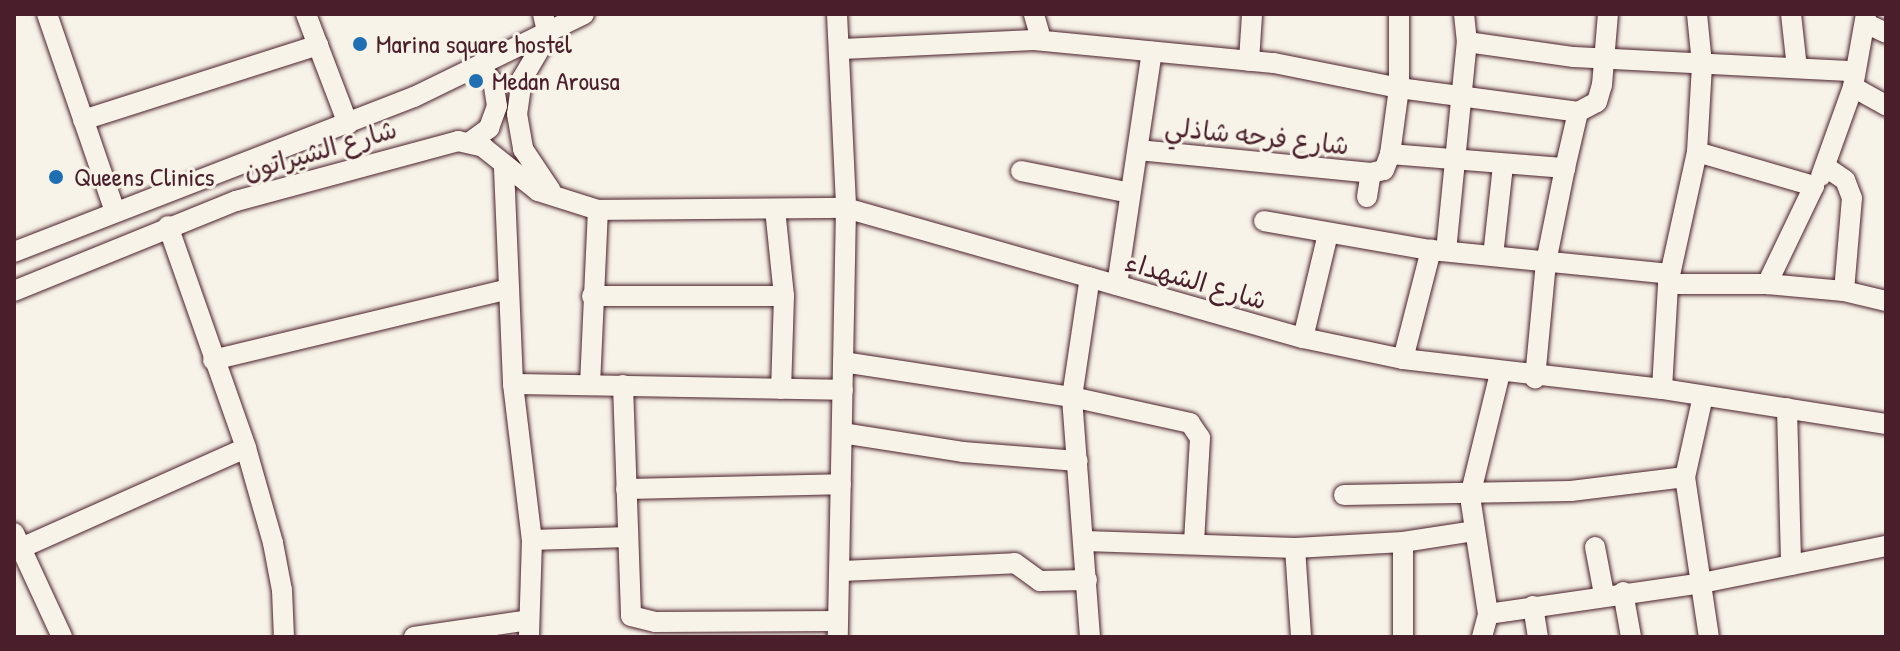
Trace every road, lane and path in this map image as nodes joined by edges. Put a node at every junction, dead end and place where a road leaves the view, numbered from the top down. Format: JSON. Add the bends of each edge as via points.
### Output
{"nodes":[{"id":1,"x":47,"y":14,"type":"edge"},
{"id":2,"x":306,"y":14,"type":"edge"},
{"id":3,"x":584,"y":14,"type":"edge"},
{"id":4,"x":837,"y":14,"type":"edge"},
{"id":5,"x":1034,"y":14,"type":"edge"},
{"id":6,"x":1252,"y":14,"type":"edge"},
{"id":7,"x":1399,"y":14,"type":"edge"},
{"id":8,"x":1464,"y":14,"type":"edge"},
{"id":9,"x":1608,"y":14,"type":"edge"},
{"id":10,"x":1697,"y":14,"type":"edge"},
{"id":11,"x":1791,"y":14,"type":"edge"},
{"id":12,"x":1865,"y":18,"type":"edge"},
{"id":13,"x":546,"y":21,"type":"edge"},
{"id":14,"x":1886,"y":33,"type":"edge"},
{"id":15,"x":1034,"y":40,"type":"junction"},
{"id":16,"x":1467,"y":42,"type":"junction"},
{"id":17,"x":318,"y":45,"type":"junction"},
{"id":18,"x":842,"y":49,"type":"junction"},
{"id":19,"x":1152,"y":52,"type":"junction"},
{"id":20,"x":1607,"y":57,"type":"junction"},
{"id":21,"x":1249,"y":61,"type":"junction"},
{"id":22,"x":1702,"y":64,"type":"junction"},
{"id":23,"x":479,"y":67,"type":"junction"},
{"id":24,"x":1797,"y":68,"type":"junction"},
{"id":25,"x":1854,"y":79,"type":"junction"},
{"id":26,"x":1399,"y":88,"type":"junction"},
{"id":27,"x":1463,"y":93,"type":"junction"},
{"id":28,"x":1886,"y":105,"type":"edge"},
{"id":29,"x":1578,"y":112,"type":"junction"},
{"id":30,"x":83,"y":120,"type":"junction"},
{"id":31,"x":348,"y":124,"type":"junction"},
{"id":32,"x":470,"y":142,"type":"junction"},
{"id":33,"x":1138,"y":150,"type":"junction"},
{"id":34,"x":1697,"y":152,"type":"junction"},
{"id":35,"x":1390,"y":154,"type":"junction"},
{"id":36,"x":1454,"y":162,"type":"junction"},
{"id":37,"x":1503,"y":165,"type":"junction"},
{"id":38,"x":1826,"y":167,"type":"junction"},
{"id":39,"x":504,"y":168,"type":"junction"},
{"id":40,"x":1565,"y":168,"type":"junction"},
{"id":41,"x":1021,"y":171,"type":"dead end"},
{"id":42,"x":1371,"y":173,"type":"junction"},
{"id":43,"x":1814,"y":186,"type":"junction"},
{"id":44,"x":1130,"y":193,"type":"junction"},
{"id":45,"x":1367,"y":197,"type":"dead end"},
{"id":46,"x":567,"y":203,"type":"junction"},
{"id":47,"x":846,"y":208,"type":"junction"},
{"id":48,"x":775,"y":209,"type":"junction"},
{"id":49,"x":598,"y":210,"type":"junction"},
{"id":50,"x":115,"y":211,"type":"junction"},
{"id":51,"x":1264,"y":221,"type":"dead end"},
{"id":52,"x":168,"y":226,"type":"junction"},
{"id":53,"x":1328,"y":234,"type":"junction"},
{"id":54,"x":1439,"y":251,"type":"junction"},
{"id":55,"x":14,"y":252,"type":"edge"},
{"id":56,"x":1493,"y":256,"type":"junction"},
{"id":57,"x":1546,"y":262,"type":"junction"},
{"id":58,"x":1090,"y":277,"type":"junction"},
{"id":59,"x":1669,"y":279,"type":"junction"},
{"id":60,"x":1767,"y":284,"type":"junction"},
{"id":61,"x":1117,"y":285,"type":"junction"},
{"id":62,"x":508,"y":289,"type":"junction"},
{"id":63,"x":14,"y":291,"type":"edge"},
{"id":64,"x":1844,"y":291,"type":"junction"},
{"id":65,"x":592,"y":296,"type":"junction"},
{"id":66,"x":784,"y":296,"type":"junction"},
{"id":67,"x":1886,"y":301,"type":"edge"},
{"id":68,"x":1303,"y":338,"type":"junction"},
{"id":69,"x":1403,"y":359,"type":"junction"},
{"id":70,"x":213,"y":360,"type":"junction"},
{"id":71,"x":843,"y":362,"type":"junction"},
{"id":72,"x":1500,"y":373,"type":"junction"},
{"id":73,"x":1535,"y":378,"type":"junction"},
{"id":74,"x":513,"y":384,"type":"junction"},
{"id":75,"x":590,"y":385,"type":"junction"},
{"id":76,"x":623,"y":385,"type":"junction"},
{"id":77,"x":781,"y":389,"type":"junction"},
{"id":78,"x":1662,"y":389,"type":"junction"},
{"id":79,"x":843,"y":390,"type":"junction"},
{"id":80,"x":1703,"y":396,"type":"junction"},
{"id":81,"x":1072,"y":397,"type":"junction"},
{"id":82,"x":1787,"y":408,"type":"junction"},
{"id":83,"x":1886,"y":424,"type":"edge"},
{"id":84,"x":842,"y":433,"type":"junction"},
{"id":85,"x":246,"y":448,"type":"junction"},
{"id":86,"x":1078,"y":461,"type":"junction"},
{"id":87,"x":1685,"y":477,"type":"junction"},
{"id":88,"x":841,"y":484,"type":"junction"},
{"id":89,"x":626,"y":489,"type":"junction"},
{"id":90,"x":1344,"y":495,"type":"dead end"},
{"id":91,"x":1470,"y":496,"type":"junction"},
{"id":92,"x":1475,"y":531,"type":"junction"},
{"id":93,"x":627,"y":537,"type":"junction"},
{"id":94,"x":17,"y":540,"type":"edge"},
{"id":95,"x":532,"y":540,"type":"junction"},
{"id":96,"x":1085,"y":541,"type":"junction"},
{"id":97,"x":1194,"y":542,"type":"junction"},
{"id":98,"x":1403,"y":542,"type":"junction"},
{"id":99,"x":1886,"y":546,"type":"edge"},
{"id":100,"x":1595,"y":547,"type":"dead end"},
{"id":101,"x":1295,"y":548,"type":"junction"},
{"id":102,"x":1791,"y":565,"type":"junction"},
{"id":103,"x":842,"y":571,"type":"junction"},
{"id":104,"x":1087,"y":580,"type":"junction"},
{"id":105,"x":1697,"y":584,"type":"junction"},
{"id":106,"x":1614,"y":593,"type":"junction"},
{"id":107,"x":1533,"y":606,"type":"junction"},
{"id":108,"x":1488,"y":614,"type":"junction"},
{"id":109,"x":529,"y":628,"type":"edge"},
{"id":110,"x":838,"y":629,"type":"edge"},
{"id":111,"x":62,"y":637,"type":"edge"},
{"id":112,"x":282,"y":637,"type":"edge"},
{"id":113,"x":414,"y":637,"type":"edge"},
{"id":114,"x":1090,"y":637,"type":"edge"},
{"id":115,"x":1301,"y":637,"type":"edge"},
{"id":116,"x":1403,"y":637,"type":"edge"},
{"id":117,"x":1482,"y":637,"type":"edge"},
{"id":118,"x":1538,"y":637,"type":"edge"},
{"id":119,"x":1631,"y":637,"type":"edge"},
{"id":120,"x":1709,"y":637,"type":"edge"}],
"edges":[{"from":1,"to":30,"type":"street"},
{"from":2,"to":17,"type":"street"},
{"from":3,"to":13,"type":"street","name":"شارع الشيراتون"},
{"from":4,"to":18,"type":"street"},
{"from":5,"to":15,"type":"street","via":[[1039,32]]},
{"from":6,"to":21,"type":"street"},
{"from":7,"to":26,"type":"street"},
{"from":8,"to":16,"type":"street"},
{"from":9,"to":20,"type":"street"},
{"from":10,"to":22,"type":"street"},
{"from":11,"to":24,"type":"street"},
{"from":12,"to":14,"type":"street"},
{"from":12,"to":25,"type":"street"},
{"from":13,"to":23,"type":"street","name":"شارع الشيراتون"},
{"from":13,"to":46,"type":"street","via":[[522,79],[518,131],[540,180]]},
{"from":15,"to":18,"type":"street"},
{"from":15,"to":19,"type":"street"},
{"from":16,"to":20,"type":"street"},
{"from":16,"to":27,"type":"street"},
{"from":17,"to":30,"type":"street"},
{"from":17,"to":31,"type":"street"},
{"from":18,"to":47,"type":"street"},
{"from":19,"to":21,"type":"street"},
{"from":19,"to":33,"type":"street"},
{"from":20,"to":22,"type":"street"},
{"from":20,"to":29,"type":"street","via":[[1597,102]]},
{"from":21,"to":26,"type":"street"},
{"from":22,"to":24,"type":"street"},
{"from":22,"to":34,"type":"street"},
{"from":23,"to":31,"type":"street","name":"شارع الشيراتون"},
{"from":23,"to":32,"type":"street","via":[[493,82],[497,106],[489,128]]},
{"from":24,"to":25,"type":"street"},
{"from":25,"to":28,"type":"street"},
{"from":25,"to":38,"type":"street"},
{"from":26,"to":27,"type":"street"},
{"from":26,"to":35,"type":"street"},
{"from":27,"to":29,"type":"street"},
{"from":27,"to":36,"type":"street"},
{"from":29,"to":40,"type":"street"},
{"from":30,"to":50,"type":"street"},
{"from":31,"to":50,"type":"street","name":"شارع الشيراتون"},
{"from":32,"to":39,"type":"street"},
{"from":32,"to":52,"type":"street","name":"شارع الشيراتون","via":[[446,142],[306,179]]},
{"from":33,"to":42,"type":"street","name":"شارع فرحه شاذلي"},
{"from":33,"to":44,"type":"street"},
{"from":34,"to":43,"type":"street"},
{"from":34,"to":59,"type":"street"},
{"from":35,"to":36,"type":"street"},
{"from":35,"to":42,"type":"street","via":[[1384,170]]},
{"from":36,"to":37,"type":"street"},
{"from":36,"to":54,"type":"street"},
{"from":37,"to":40,"type":"street"},
{"from":37,"to":56,"type":"street"},
{"from":38,"to":43,"type":"street"},
{"from":38,"to":64,"type":"street","via":[[1845,180],[1852,198]]},
{"from":39,"to":46,"type":"street","name":"شارع الشهداء"},
{"from":39,"to":62,"type":"street"},
{"from":40,"to":57,"type":"street"},
{"from":41,"to":44,"type":"street"},
{"from":42,"to":45,"type":"street"},
{"from":43,"to":60,"type":"street"},
{"from":44,"to":61,"type":"street"},
{"from":46,"to":49,"type":"street","name":"شارع الشهداء"},
{"from":47,"to":48,"type":"street","name":"شارع الشهداء"},
{"from":47,"to":58,"type":"street","name":"شارع الشهداء"},
{"from":47,"to":71,"type":"street"},
{"from":48,"to":49,"type":"street","name":"شارع الشهداء"},
{"from":48,"to":66,"type":"street"},
{"from":49,"to":65,"type":"street"},
{"from":50,"to":55,"type":"street","name":"شارع الشيراتون"},
{"from":51,"to":53,"type":"street"},
{"from":52,"to":63,"type":"street","name":"شارع الشيراتون"},
{"from":52,"to":70,"type":"street"},
{"from":53,"to":54,"type":"street"},
{"from":53,"to":68,"type":"street"},
{"from":54,"to":56,"type":"street"},
{"from":54,"to":69,"type":"street"},
{"from":56,"to":57,"type":"street"},
{"from":57,"to":59,"type":"street"},
{"from":57,"to":73,"type":"street"},
{"from":58,"to":61,"type":"street","name":"شارع الشهداء"},
{"from":58,"to":81,"type":"street"},
{"from":59,"to":60,"type":"street"},
{"from":59,"to":78,"type":"street"},
{"from":60,"to":64,"type":"street"},
{"from":61,"to":68,"type":"street","name":"شارع الشهداء"},
{"from":62,"to":70,"type":"street"},
{"from":62,"to":74,"type":"street"},
{"from":64,"to":67,"type":"street"},
{"from":65,"to":66,"type":"street"},
{"from":65,"to":75,"type":"street"},
{"from":66,"to":77,"type":"street"},
{"from":68,"to":69,"type":"street","name":"شارع الشهداء"},
{"from":69,"to":72,"type":"street","name":"شارع الشهداء"},
{"from":70,"to":85,"type":"street"},
{"from":71,"to":79,"type":"street"},
{"from":71,"to":81,"type":"street"},
{"from":72,"to":73,"type":"street","name":"شارع الشهداء"},
{"from":72,"to":91,"type":"street"},
{"from":73,"to":78,"type":"street","name":"شارع الشهداء"},
{"from":74,"to":75,"type":"street"},
{"from":74,"to":95,"type":"street"},
{"from":75,"to":76,"type":"street"},
{"from":76,"to":77,"type":"street"},
{"from":76,"to":89,"type":"street"},
{"from":77,"to":79,"type":"street"},
{"from":78,"to":80,"type":"street","name":"شارع الشهداء"},
{"from":79,"to":84,"type":"street"},
{"from":80,"to":82,"type":"street","name":"شارع الشهداء"},
{"from":80,"to":87,"type":"street"},
{"from":81,"to":86,"type":"street"},
{"from":81,"to":97,"type":"street","via":[[1195,428],[1200,438]]},
{"from":82,"to":83,"type":"street","name":"شارع الشهداء"},
{"from":82,"to":102,"type":"street"},
{"from":84,"to":86,"type":"street","via":[[963,452]]},
{"from":84,"to":88,"type":"street"},
{"from":85,"to":94,"type":"street"},
{"from":85,"to":112,"type":"street","via":[[280,578]]},
{"from":86,"to":96,"type":"street"},
{"from":87,"to":91,"type":"street"},
{"from":87,"to":105,"type":"street"},
{"from":88,"to":89,"type":"street"},
{"from":88,"to":103,"type":"street"},
{"from":89,"to":93,"type":"street"},
{"from":90,"to":91,"type":"street"},
{"from":91,"to":92,"type":"street"},
{"from":92,"to":98,"type":"street"},
{"from":92,"to":108,"type":"street"},
{"from":93,"to":95,"type":"street"},
{"from":93,"to":110,"type":"street","via":[[627,605],[631,616],[642,621]]},
{"from":94,"to":111,"type":"street"},
{"from":95,"to":109,"type":"street"},
{"from":96,"to":97,"type":"street"},
{"from":96,"to":104,"type":"street"},
{"from":97,"to":101,"type":"street"},
{"from":98,"to":101,"type":"street"},
{"from":98,"to":116,"type":"street"},
{"from":99,"to":102,"type":"street"},
{"from":100,"to":106,"type":"street"},
{"from":101,"to":115,"type":"street"},
{"from":102,"to":105,"type":"street"},
{"from":103,"to":104,"type":"street","via":[[1015,563],[1040,581]]},
{"from":103,"to":110,"type":"street"},
{"from":104,"to":114,"type":"street"},
{"from":105,"to":106,"type":"street"},
{"from":105,"to":120,"type":"street"},
{"from":106,"to":107,"type":"street"},
{"from":106,"to":119,"type":"street"},
{"from":107,"to":108,"type":"street"},
{"from":107,"to":118,"type":"street"},
{"from":108,"to":117,"type":"street"},
{"from":109,"to":113,"type":"street"}]}
